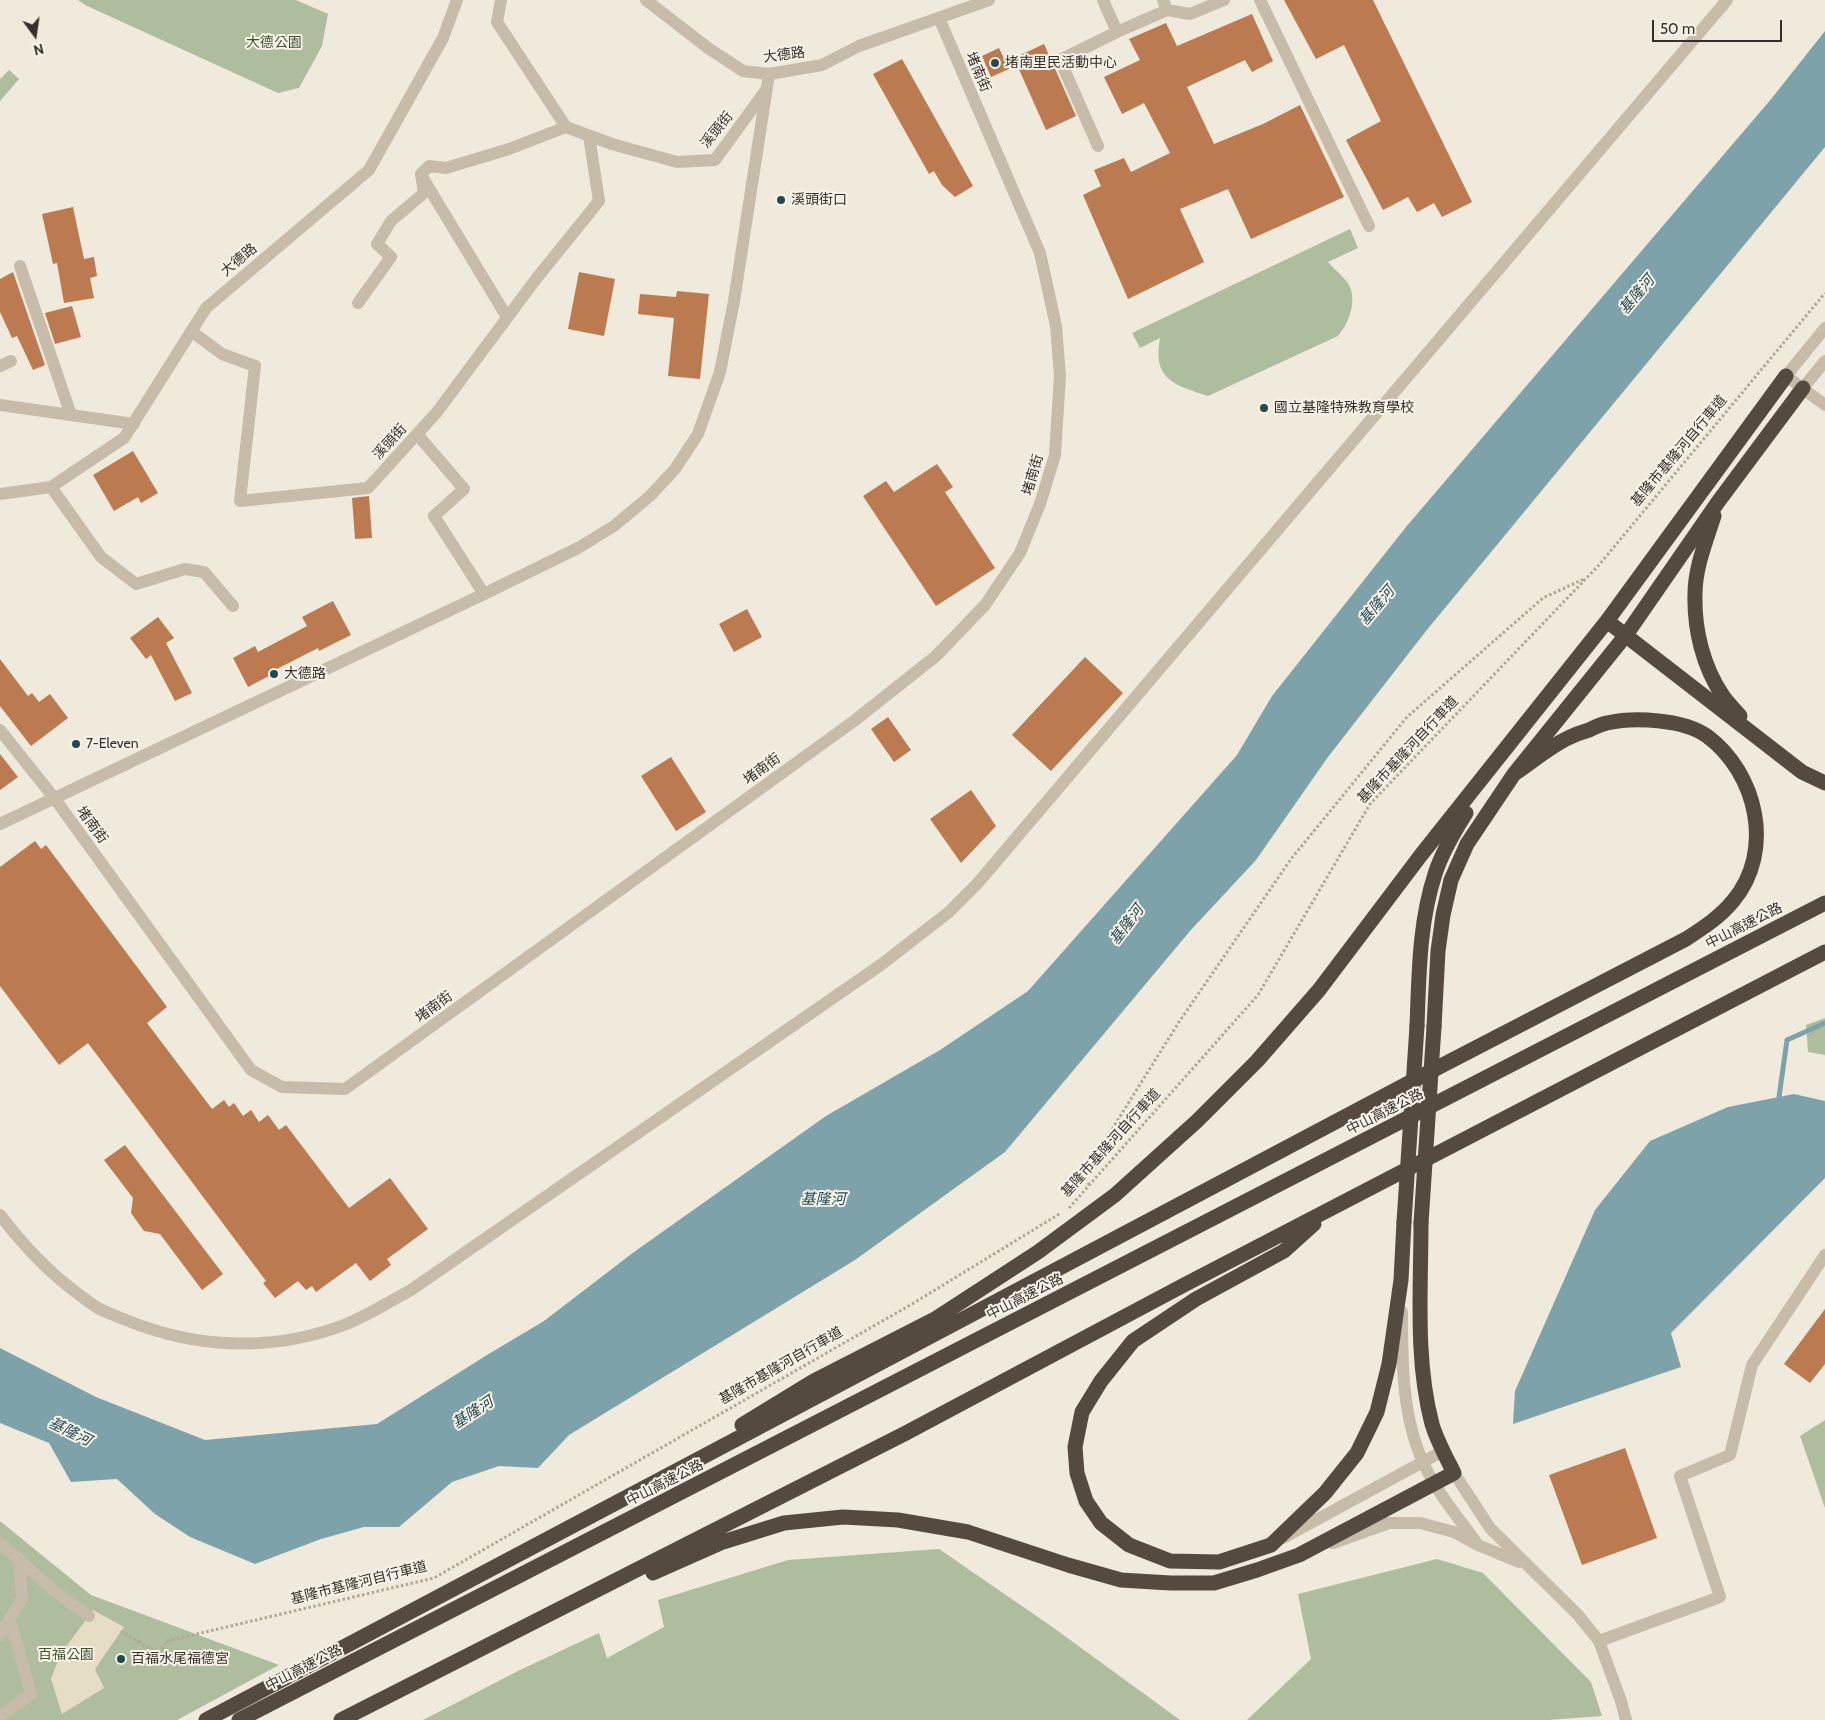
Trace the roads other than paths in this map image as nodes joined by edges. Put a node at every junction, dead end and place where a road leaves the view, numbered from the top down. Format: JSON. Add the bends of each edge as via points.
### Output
{"nodes":[{"id":1,"x":457,"y":0,"type":"edge"},
{"id":2,"x":501,"y":0,"type":"edge"},
{"id":3,"x":646,"y":0,"type":"edge"},
{"id":4,"x":989,"y":0,"type":"edge"},
{"id":5,"x":1103,"y":0,"type":"edge"},
{"id":6,"x":1224,"y":0,"type":"edge"},
{"id":7,"x":1260,"y":0,"type":"edge"},
{"id":8,"x":1727,"y":0,"type":"edge"},
{"id":9,"x":1165,"y":5,"type":"edge"},
{"id":10,"x":939,"y":18,"type":"junction"},
{"id":11,"x":1117,"y":32,"type":"junction"},
{"id":12,"x":769,"y":74,"type":"junction"},
{"id":13,"x":767,"y":88,"type":"junction"},
{"id":14,"x":566,"y":127,"type":"junction"},
{"id":15,"x":589,"y":136,"type":"junction"},
{"id":16,"x":1098,"y":146,"type":"dead end"},
{"id":17,"x":420,"y":174,"type":"junction"},
{"id":18,"x":1369,"y":226,"type":"dead end"},
{"id":19,"x":20,"y":266,"type":"dead end"},
{"id":20,"x":358,"y":303,"type":"dead end"},
{"id":21,"x":507,"y":317,"type":"junction"},
{"id":22,"x":1825,"y":328,"type":"edge"},
{"id":23,"x":191,"y":331,"type":"junction"},
{"id":24,"x":1825,"y":361,"type":"edge"},
{"id":25,"x":1786,"y":376,"type":"junction"},
{"id":26,"x":1803,"y":388,"type":"junction"},
{"id":27,"x":0,"y":405,"type":"edge"},
{"id":28,"x":1825,"y":405,"type":"edge"},
{"id":29,"x":71,"y":415,"type":"junction"},
{"id":30,"x":134,"y":424,"type":"junction"},
{"id":31,"x":417,"y":434,"type":"junction"},
{"id":32,"x":51,"y":487,"type":"junction"},
{"id":33,"x":0,"y":494,"type":"edge"},
{"id":34,"x":1718,"y":502,"type":"junction"},
{"id":35,"x":484,"y":594,"type":"junction"},
{"id":36,"x":233,"y":606,"type":"dead end"},
{"id":37,"x":1607,"y":621,"type":"junction"},
{"id":38,"x":1626,"y":635,"type":"junction"},
{"id":39,"x":0,"y":730,"type":"edge"},
{"id":40,"x":1759,"y":738,"type":"junction"},
{"id":41,"x":1498,"y":760,"type":"junction"},
{"id":42,"x":1514,"y":774,"type":"junction"},
{"id":43,"x":1825,"y":783,"type":"edge"},
{"id":44,"x":55,"y":799,"type":"junction"},
{"id":45,"x":0,"y":824,"type":"edge"},
{"id":46,"x":1825,"y":903,"type":"edge"},
{"id":47,"x":1825,"y":952,"type":"edge"},
{"id":48,"x":1332,"y":1208,"type":"junction"},
{"id":49,"x":0,"y":1215,"type":"edge"},
{"id":50,"x":1825,"y":1255,"type":"edge"},
{"id":51,"x":1401,"y":1280,"type":"junction"},
{"id":52,"x":1443,"y":1451,"type":"junction"},
{"id":53,"x":1422,"y":1462,"type":"junction"},
{"id":54,"x":1454,"y":1473,"type":"junction"},
{"id":55,"x":1433,"y":1483,"type":"junction"},
{"id":56,"x":620,"y":1501,"type":"junction"},
{"id":57,"x":0,"y":1543,"type":"edge"},
{"id":58,"x":1271,"y":1545,"type":"junction"},
{"id":59,"x":1478,"y":1545,"type":"junction"},
{"id":60,"x":1298,"y":1555,"type":"junction"},
{"id":61,"x":19,"y":1560,"type":"junction"},
{"id":62,"x":1524,"y":1564,"type":"junction"},
{"id":63,"x":89,"y":1616,"type":"dead end"},
{"id":64,"x":10,"y":1619,"type":"junction"},
{"id":65,"x":0,"y":1635,"type":"edge"},
{"id":66,"x":1599,"y":1641,"type":"junction"},
{"id":67,"x":400,"y":1690,"type":"junction"},
{"id":68,"x":0,"y":1716,"type":"edge"},
{"id":69,"x":206,"y":1720,"type":"edge"},
{"id":70,"x":239,"y":1720,"type":"edge"},
{"id":71,"x":341,"y":1720,"type":"edge"},
{"id":72,"x":1626,"y":1720,"type":"edge"}],
"edges":[{"from":1,"to":23,"type":"street","name":"大德路","via":[[443,38],[369,170],[206,308]]},
{"from":2,"to":14,"type":"street","via":[[497,22]]},
{"from":3,"to":12,"type":"street","name":"大德路","via":[[743,71]]},
{"from":4,"to":10,"type":"street"},
{"from":5,"to":11,"type":"street"},
{"from":6,"to":9,"type":"street","via":[[1190,14]]},
{"from":7,"to":18,"type":"street"},
{"from":8,"to":49,"type":"street","via":[[977,884],[949,912],[882,964],[411,1290],[345,1325],[309,1336],[236,1344],[164,1334],[131,1322],[98,1308],[47,1270],[24,1247]]},
{"from":9,"to":11,"type":"street"},
{"from":10,"to":12,"type":"street","name":"大德路","via":[[859,46],[822,65]]},
{"from":10,"to":44,"type":"street","name":"堵南街","via":[[1040,253],[1056,326],[1060,376],[1055,454],[1040,504],[1020,553],[985,605],[936,656],[846,727],[345,1089],[282,1087],[251,1070]]},
{"from":11,"to":16,"type":"street","via":[[1060,60]]},
{"from":12,"to":13,"type":"street","name":"堵南街"},
{"from":13,"to":15,"type":"street","name":"溪頭街","via":[[715,160],[676,162]]},
{"from":13,"to":35,"type":"street","name":"堵南街","via":[[720,372],[698,434],[675,469],[650,496],[614,526],[578,548]]},
{"from":14,"to":15,"type":"street","name":"溪頭街"},
{"from":14,"to":17,"type":"street","via":[[446,168],[429,166]]},
{"from":15,"to":21,"type":"street","name":"溪頭街","via":[[599,201]]},
{"from":17,"to":20,"type":"street","via":[[424,193],[391,221],[377,244],[391,257]]},
{"from":17,"to":21,"type":"street"},
{"from":19,"to":29,"type":"street"},
{"from":21,"to":31,"type":"street","name":"溪頭街"},
{"from":22,"to":25,"type":"street"},
{"from":23,"to":30,"type":"street","name":"大德路"},
{"from":23,"to":31,"type":"street","name":"溪頭街","via":[[222,354],[255,366],[240,501],[368,488]]},
{"from":24,"to":26,"type":"street"},
{"from":25,"to":26,"type":"street"},
{"from":25,"to":37,"type":"highway"},
{"from":26,"to":28,"type":"street"},
{"from":26,"to":34,"type":"highway"},
{"from":27,"to":29,"type":"street"},
{"from":29,"to":30,"type":"street"},
{"from":30,"to":32,"type":"street","name":"大德路","via":[[124,438]]},
{"from":31,"to":35,"type":"street","via":[[464,489],[434,516]]},
{"from":32,"to":33,"type":"street","name":"大德路"},
{"from":32,"to":36,"type":"street","via":[[101,557],[136,584],[184,569],[204,572]]},
{"from":34,"to":38,"type":"highway"},
{"from":34,"to":40,"type":"highway","via":[[1700,562],[1695,593],[1698,631],[1706,665],[1723,696]]},
{"from":35,"to":44,"type":"street","name":"堵南街"},
{"from":37,"to":38,"type":"highway"},
{"from":37,"to":41,"type":"highway"},
{"from":38,"to":40,"type":"highway"},
{"from":38,"to":42,"type":"highway"},
{"from":39,"to":44,"type":"street"},
{"from":40,"to":43,"type":"highway","via":[[1802,772]]},
{"from":41,"to":51,"type":"highway","bridge":true,"via":[[1449,840],[1435,874],[1420,944]]},
{"from":41,"to":56,"type":"highway","via":[[1319,990],[1258,1061],[1198,1122],[1115,1196],[1038,1252],[935,1319],[814,1381]]},
{"from":42,"to":52,"type":"highway","bridge":true,"via":[[1467,844],[1451,880],[1442,915],[1438,951],[1421,1223],[1421,1325],[1424,1378],[1432,1424]]},
{"from":42,"to":56,"type":"highway","via":[[1567,738],[1606,723],[1644,720],[1680,724],[1706,735],[1722,749],[1741,774],[1752,801],[1758,828],[1754,859],[1745,882],[1734,901],[1712,922],[1686,939]]},
{"from":44,"to":45,"type":"street","name":"堵南街"},
{"from":46,"to":70,"type":"highway","name":"中山高速公路"},
{"from":47,"to":48,"type":"highway"},
{"from":48,"to":58,"type":"highway","via":[[1284,1251],[1196,1299],[1133,1341],[1101,1381],[1082,1412],[1075,1447],[1077,1473],[1086,1501],[1101,1523],[1129,1544],[1170,1561],[1219,1562]]},
{"from":48,"to":67,"type":"highway","via":[[906,1433]]},
{"from":50,"to":66,"type":"street","via":[[1752,1365],[1730,1454],[1680,1476],[1720,1597]]},
{"from":51,"to":53,"type":"street","via":[[1402,1363],[1411,1430]]},
{"from":51,"to":58,"type":"highway","via":[[1377,1412],[1357,1452],[1325,1493]]},
{"from":52,"to":53,"type":"street"},
{"from":52,"to":54,"type":"highway"},
{"from":53,"to":55,"type":"street"},
{"from":53,"to":58,"type":"street"},
{"from":54,"to":55,"type":"highway"},
{"from":54,"to":62,"type":"street","via":[[1490,1528]]},
{"from":55,"to":59,"type":"street"},
{"from":55,"to":60,"type":"highway"},
{"from":56,"to":69,"type":"highway"},
{"from":57,"to":61,"type":"street"},
{"from":59,"to":60,"type":"street","via":[[1454,1532],[1420,1523],[1389,1523]]},
{"from":59,"to":62,"type":"street"},
{"from":60,"to":67,"type":"highway","via":[[1214,1582],[1170,1584],[1121,1580],[968,1532],[898,1520],[843,1517],[784,1523],[723,1542],[672,1564],[488,1656]]},
{"from":61,"to":63,"type":"street"},
{"from":61,"to":64,"type":"street","via":[[22,1599]]},
{"from":62,"to":66,"type":"street","via":[[1578,1615]]},
{"from":64,"to":65,"type":"street"},
{"from":64,"to":68,"type":"street","via":[[31,1694]]},
{"from":66,"to":72,"type":"street"},
{"from":67,"to":71,"type":"highway"}]}
